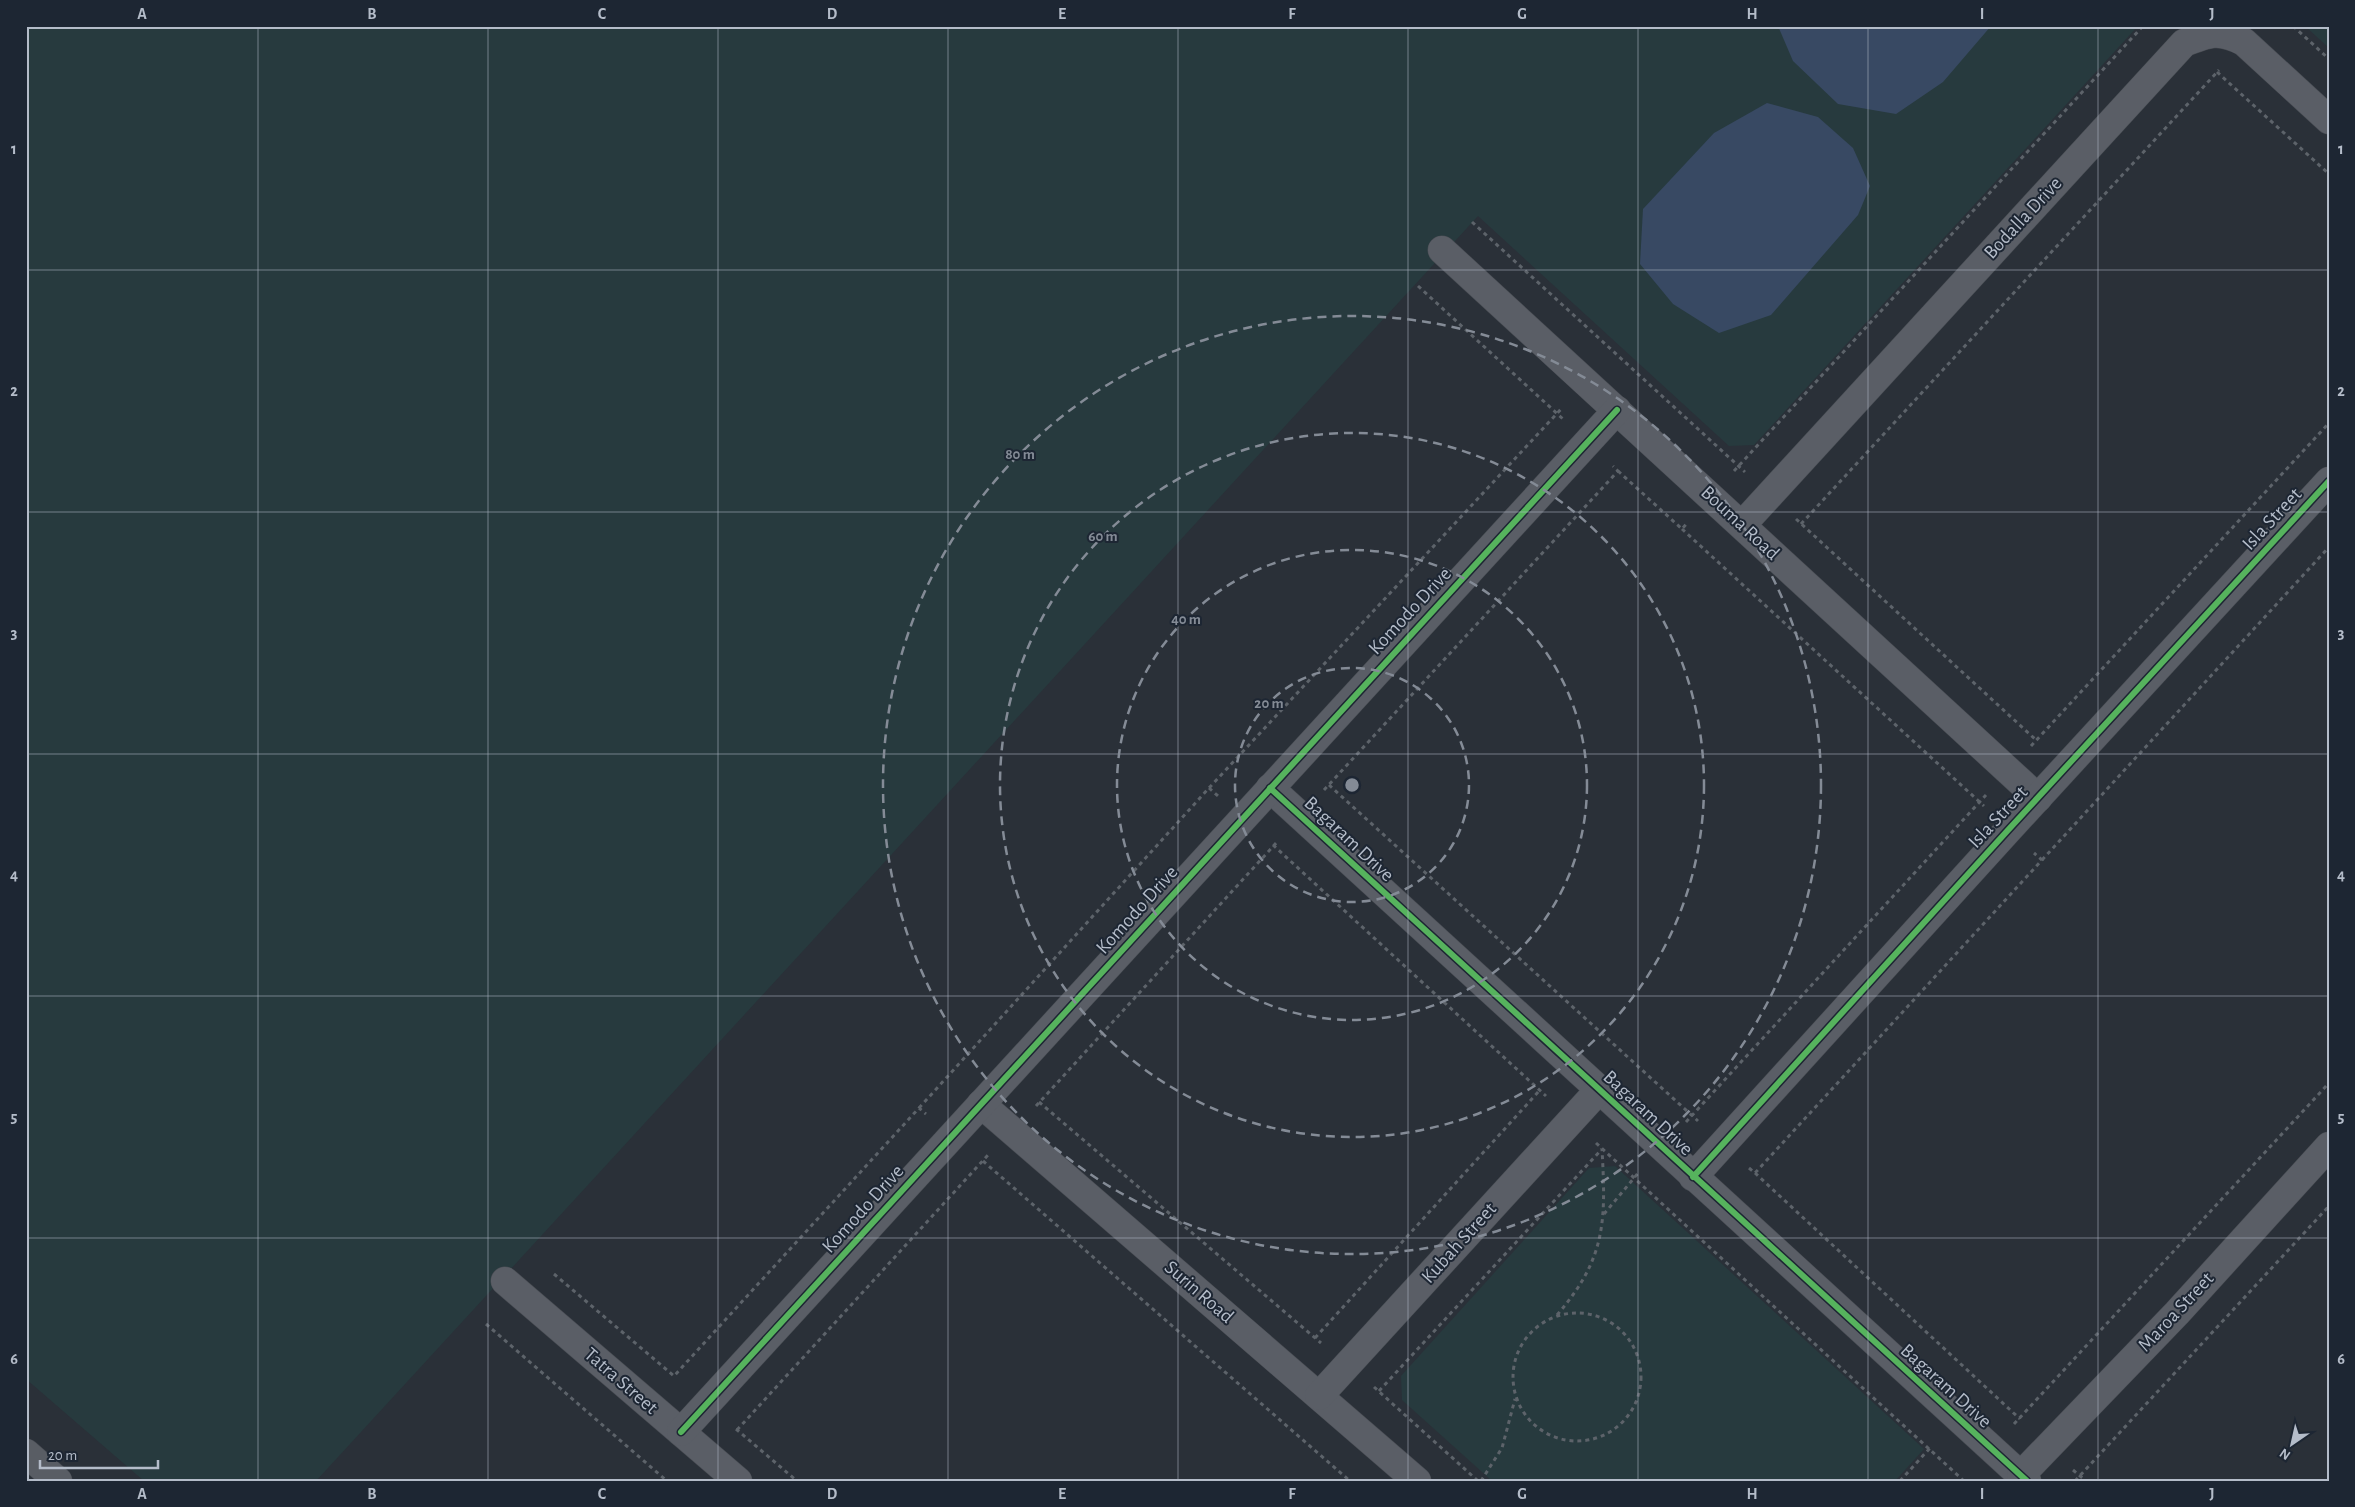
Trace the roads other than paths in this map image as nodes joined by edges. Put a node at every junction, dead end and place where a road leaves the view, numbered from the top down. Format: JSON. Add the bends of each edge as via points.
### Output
{"nodes":[{"id":1,"x":2329,"y":120,"type":"edge"},
{"id":2,"x":1442,"y":250,"type":"dead end"},
{"id":3,"x":1617,"y":410,"type":"junction"},
{"id":4,"x":2329,"y":481,"type":"edge"},
{"id":5,"x":1742,"y":525,"type":"junction"},
{"id":6,"x":1270,"y":788,"type":"junction"},
{"id":7,"x":2038,"y":798,"type":"junction"},
{"id":8,"x":1599,"y":1090,"type":"junction"},
{"id":9,"x":982,"y":1104,"type":"junction"},
{"id":10,"x":2329,"y":1146,"type":"edge"},
{"id":11,"x":1693,"y":1177,"type":"junction"},
{"id":12,"x":505,"y":1281,"type":"dead end"},
{"id":13,"x":1319,"y":1396,"type":"junction"},
{"id":14,"x":681,"y":1432,"type":"junction"},
{"id":15,"x":26,"y":1453,"type":"edge"},
{"id":16,"x":2024,"y":1478,"type":"edge"},
{"id":17,"x":58,"y":1481,"type":"edge"},
{"id":18,"x":738,"y":1481,"type":"edge"},
{"id":19,"x":1417,"y":1481,"type":"edge"}],
"edges":[{"from":1,"to":5,"type":"street","name":"Bodalla Drive","via":[[2244,42],[2214,33],[2184,43]]},
{"from":2,"to":3,"type":"street","name":"Bouma Road"},
{"from":3,"to":5,"type":"street","name":"Bouma Road"},
{"from":3,"to":6,"type":"street","name":"Komodo Drive"},
{"from":4,"to":7,"type":"street","name":"Isla Street"},
{"from":5,"to":7,"type":"street","name":"Bouma Road"},
{"from":6,"to":8,"type":"street","name":"Bagaram Drive"},
{"from":6,"to":9,"type":"street","name":"Komodo Drive"},
{"from":7,"to":11,"type":"street","name":"Isla Street"},
{"from":8,"to":11,"type":"street","name":"Bagaram Drive"},
{"from":8,"to":13,"type":"street","name":"Kubah Street"},
{"from":9,"to":13,"type":"street","name":"Surin Road"},
{"from":9,"to":14,"type":"street","name":"Komodo Drive"},
{"from":10,"to":16,"type":"street","name":"Maroa Street","via":[[2177,1313],[2048,1446]]},
{"from":11,"to":16,"type":"street","name":"Bagaram Drive"},
{"from":12,"to":14,"type":"street","name":"Tatra Street"},
{"from":13,"to":19,"type":"street","name":"Surin Road"},
{"from":14,"to":18,"type":"street","name":"Tatra Street"},
{"from":15,"to":17,"type":"street"}]}
